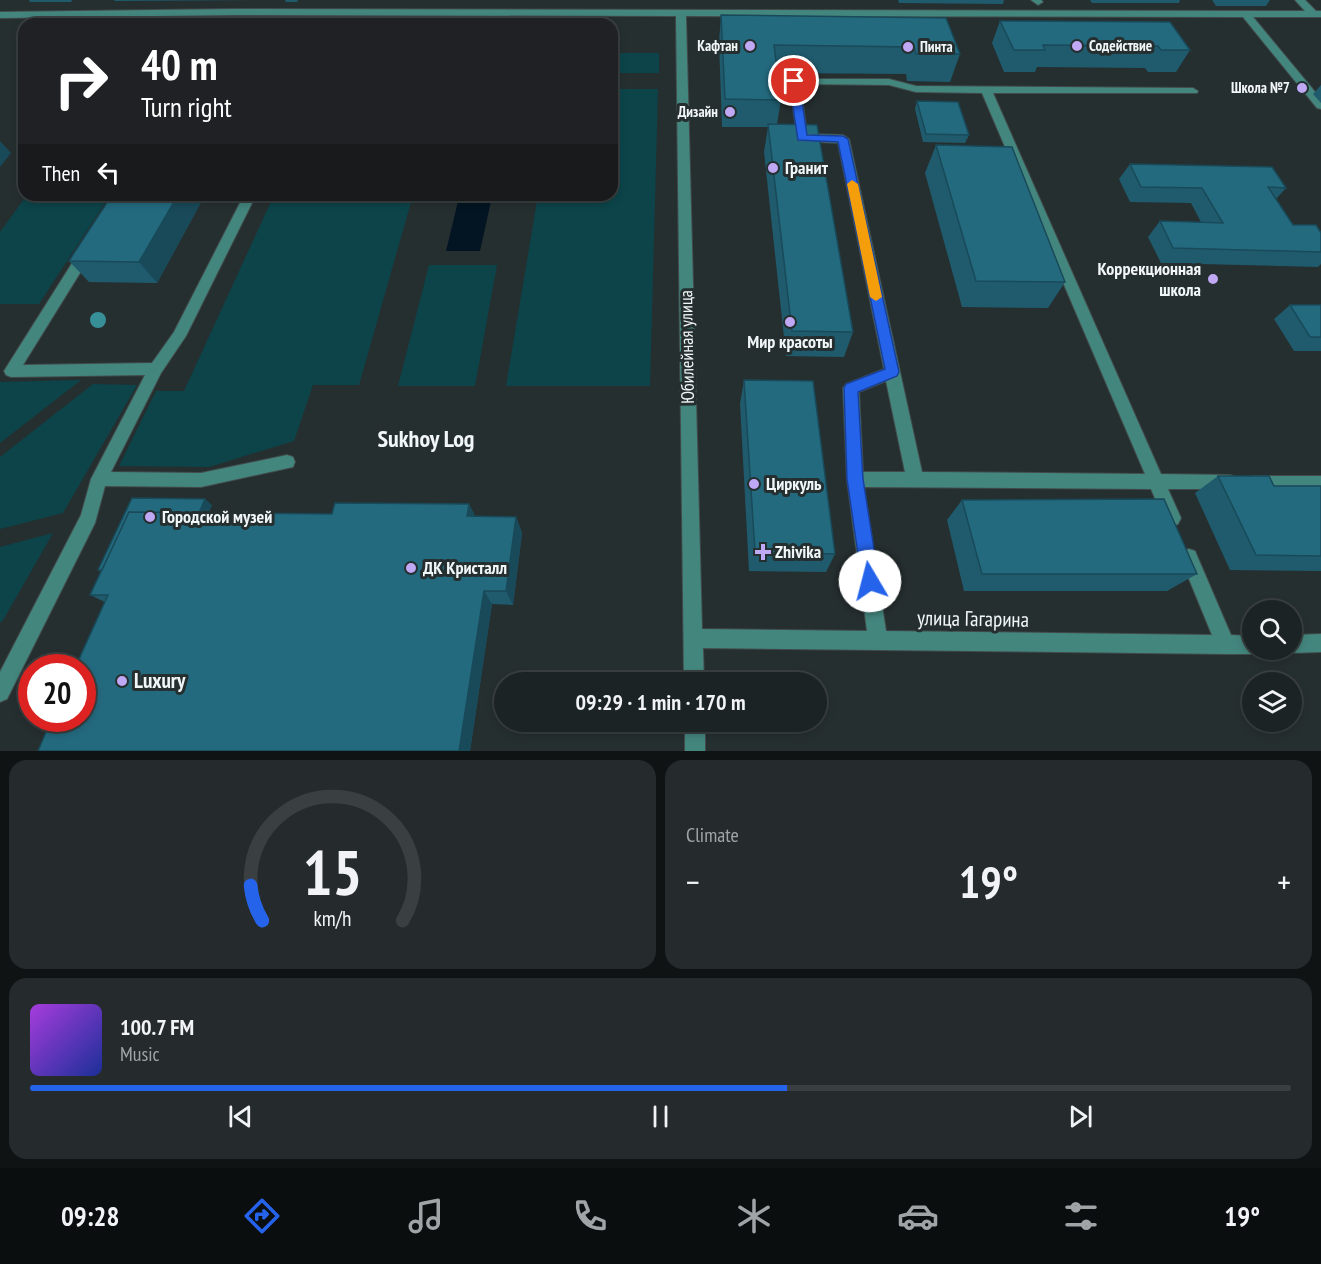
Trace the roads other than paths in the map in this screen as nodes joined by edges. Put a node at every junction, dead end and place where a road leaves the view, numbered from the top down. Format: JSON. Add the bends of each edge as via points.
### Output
{"nodes":[{"id":1,"x":315,"y":0,"type":"edge"},
{"id":2,"x":889,"y":0,"type":"edge"},
{"id":3,"x":1202,"y":0,"type":"edge"},
{"id":4,"x":1300,"y":0,"type":"edge"},
{"id":5,"x":1038,"y":1,"type":"edge"},
{"id":6,"x":233,"y":12,"type":"junction"},
{"id":7,"x":309,"y":12,"type":"junction"},
{"id":8,"x":344,"y":12,"type":"junction"},
{"id":9,"x":681,"y":12,"type":"junction"},
{"id":10,"x":893,"y":13,"type":"junction"},
{"id":11,"x":1045,"y":13,"type":"junction"},
{"id":12,"x":1212,"y":13,"type":"junction"},
{"id":13,"x":1245,"y":13,"type":"junction"},
{"id":14,"x":1317,"y":14,"type":"edge"},
{"id":15,"x":0,"y":15,"type":"edge"},
{"id":16,"x":229,"y":18,"type":"edge"},
{"id":17,"x":341,"y":18,"type":"edge"},
{"id":18,"x":986,"y":90,"type":"junction"},
{"id":19,"x":1193,"y":91,"type":"dead end"},
{"id":20,"x":1321,"y":106,"type":"edge"},
{"id":21,"x":247,"y":201,"type":"edge"},
{"id":22,"x":90,"y":244,"type":"edge"},
{"id":23,"x":156,"y":369,"type":"junction"},
{"id":24,"x":6,"y":371,"type":"edge"},
{"id":25,"x":892,"y":372,"type":"junction"},
{"id":26,"x":287,"y":462,"type":"dead end"},
{"id":27,"x":99,"y":479,"type":"junction"},
{"id":28,"x":855,"y":479,"type":"junction"},
{"id":29,"x":915,"y":480,"type":"junction"},
{"id":30,"x":1156,"y":482,"type":"junction"},
{"id":31,"x":1321,"y":483,"type":"edge"},
{"id":32,"x":693,"y":638,"type":"junction"},
{"id":33,"x":878,"y":641,"type":"junction"},
{"id":34,"x":1302,"y":644,"type":"edge"},
{"id":35,"x":1321,"y":644,"type":"edge"},
{"id":36,"x":1226,"y":645,"type":"junction"},
{"id":37,"x":1242,"y":645,"type":"edge"},
{"id":38,"x":694,"y":672,"type":"edge"},
{"id":39,"x":0,"y":692,"type":"edge"},
{"id":40,"x":694,"y":732,"type":"edge"},
{"id":41,"x":695,"y":751,"type":"edge"}],
"edges":[{"from":1,"to":7,"type":"street"},
{"from":2,"to":10,"type":"street"},
{"from":3,"to":12,"type":"street"},
{"from":4,"to":14,"type":"street"},
{"from":5,"to":11,"type":"street"},
{"from":6,"to":7,"type":"street"},
{"from":6,"to":15,"type":"street"},
{"from":6,"to":16,"type":"street"},
{"from":7,"to":8,"type":"street"},
{"from":8,"to":9,"type":"street","via":[[527,7]]},
{"from":8,"to":17,"type":"street"},
{"from":9,"to":10,"type":"street"},
{"from":9,"to":32,"type":"street","name":"Юбилейная улица"},
{"from":10,"to":11,"type":"street"},
{"from":11,"to":12,"type":"street"},
{"from":12,"to":13,"type":"street"},
{"from":13,"to":14,"type":"street"},
{"from":13,"to":20,"type":"street"},
{"from":18,"to":19,"type":"street"},
{"from":18,"to":25,"type":"street","via":[[916,89],[889,82],[794,81],[802,138],[843,139]]},
{"from":18,"to":30,"type":"street"},
{"from":21,"to":23,"type":"street","via":[[178,336]]},
{"from":22,"to":24,"type":"street"},
{"from":23,"to":24,"type":"street"},
{"from":23,"to":27,"type":"street"},
{"from":25,"to":28,"type":"street","via":[[851,388]]},
{"from":25,"to":29,"type":"street"},
{"from":26,"to":27,"type":"street","via":[[201,480]]},
{"from":27,"to":39,"type":"street","via":[[89,517]]},
{"from":28,"to":29,"type":"street"},
{"from":28,"to":33,"type":"street"},
{"from":29,"to":30,"type":"street"},
{"from":30,"to":31,"type":"street"},
{"from":30,"to":36,"type":"street"},
{"from":32,"to":33,"type":"street","name":"улица Гагарина"},
{"from":32,"to":38,"type":"street","name":"Юбилейная улица"},
{"from":33,"to":36,"type":"street","name":"улица Гагарина"},
{"from":34,"to":35,"type":"street"},
{"from":36,"to":37,"type":"street","name":"улица Гагарина"},
{"from":40,"to":41,"type":"street"}]}
